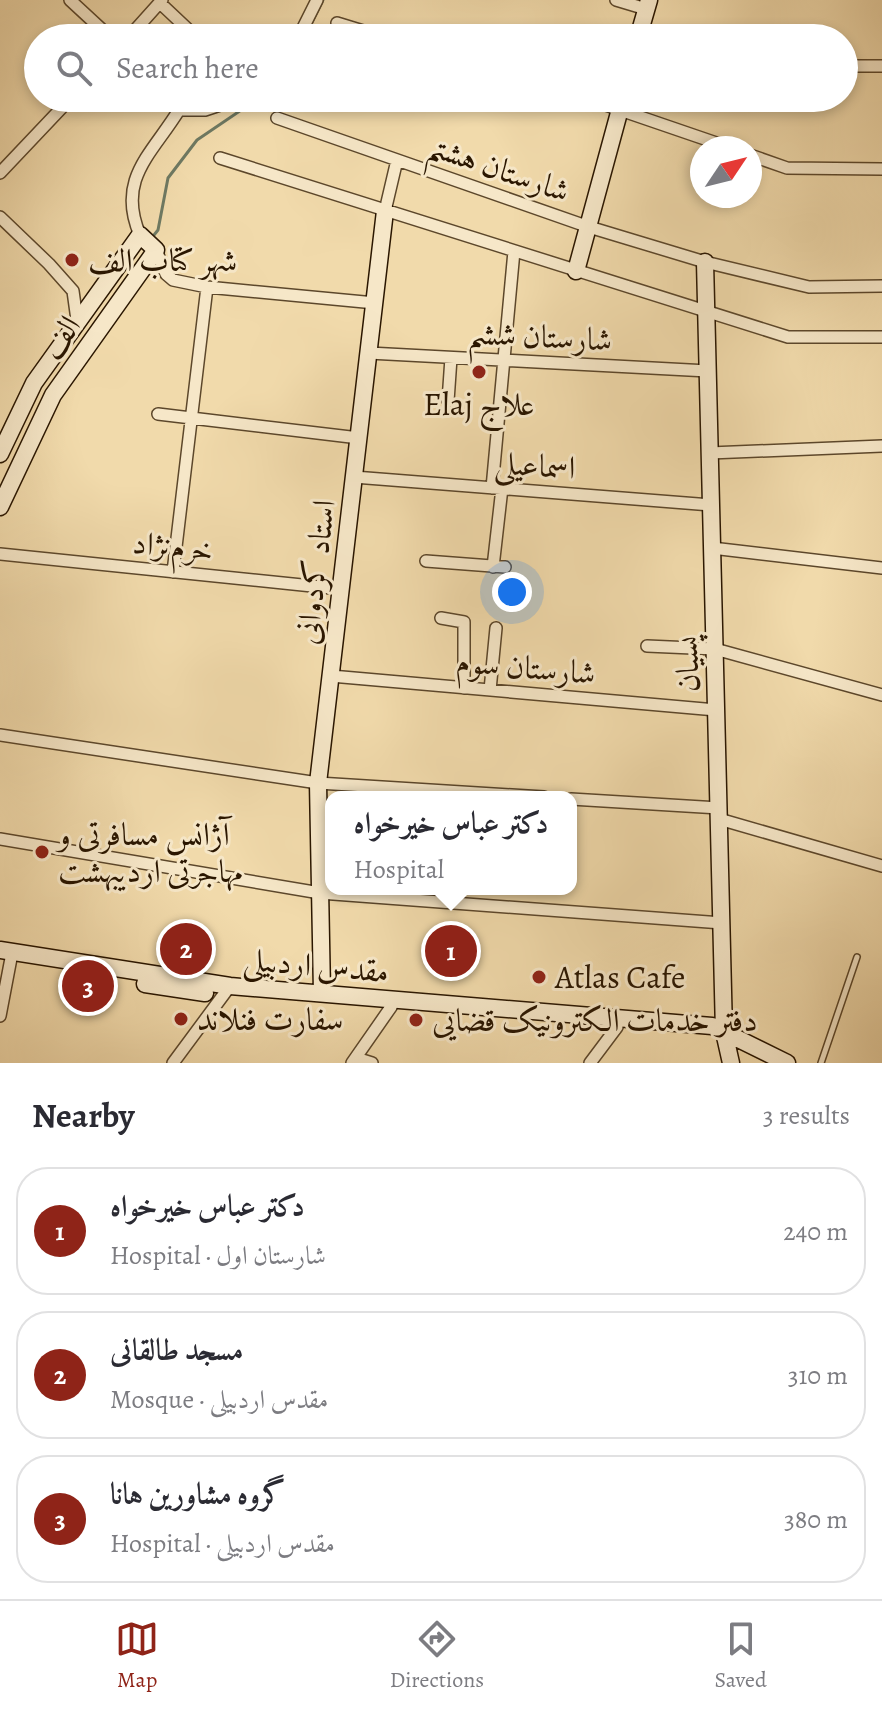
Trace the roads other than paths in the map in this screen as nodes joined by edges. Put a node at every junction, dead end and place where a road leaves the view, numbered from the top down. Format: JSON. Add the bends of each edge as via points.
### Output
{"nodes":[{"id":1,"x":70,"y":0,"type":"edge"},
{"id":2,"x":317,"y":0,"type":"edge"},
{"id":3,"x":616,"y":0,"type":"edge"},
{"id":4,"x":161,"y":1,"type":"edge"},
{"id":5,"x":647,"y":5,"type":"edge"},
{"id":6,"x":337,"y":23,"type":"dead end"},
{"id":7,"x":96,"y":24,"type":"edge"},
{"id":8,"x":140,"y":24,"type":"edge"},
{"id":9,"x":183,"y":24,"type":"edge"},
{"id":10,"x":305,"y":24,"type":"edge"},
{"id":11,"x":340,"y":24,"type":"edge"},
{"id":12,"x":858,"y":66,"type":"edge"},
{"id":13,"x":882,"y":66,"type":"edge"},
{"id":14,"x":58,"y":112,"type":"edge"},
{"id":15,"x":172,"y":112,"type":"edge"},
{"id":16,"x":620,"y":112,"type":"edge"},
{"id":17,"x":644,"y":112,"type":"edge"},
{"id":18,"x":277,"y":118,"type":"dead end"},
{"id":19,"x":702,"y":136,"type":"edge"},
{"id":20,"x":220,"y":158,"type":"dead end"},
{"id":21,"x":762,"y":159,"type":"edge"},
{"id":22,"x":397,"y":160,"type":"junction"},
{"id":23,"x":882,"y":169,"type":"edge"},
{"id":24,"x":0,"y":173,"type":"edge"},
{"id":25,"x":385,"y":211,"type":"junction"},
{"id":26,"x":0,"y":217,"type":"edge"},
{"id":27,"x":589,"y":227,"type":"junction"},
{"id":28,"x":140,"y":235,"type":"junction"},
{"id":29,"x":156,"y":250,"type":"junction"},
{"id":30,"x":514,"y":251,"type":"junction"},
{"id":31,"x":705,"y":262,"type":"junction"},
{"id":32,"x":576,"y":271,"type":"junction"},
{"id":33,"x":882,"y":286,"type":"edge"},
{"id":34,"x":207,"y":287,"type":"junction"},
{"id":35,"x":375,"y":303,"type":"junction"},
{"id":36,"x":706,"y":313,"type":"junction"},
{"id":37,"x":77,"y":320,"type":"junction"},
{"id":38,"x":882,"y":337,"type":"edge"},
{"id":39,"x":369,"y":353,"type":"junction"},
{"id":40,"x":451,"y":358,"type":"junction"},
{"id":41,"x":503,"y":360,"type":"junction"},
{"id":42,"x":708,"y":371,"type":"junction"},
{"id":43,"x":448,"y":401,"type":"dead end"},
{"id":44,"x":158,"y":414,"type":"dead end"},
{"id":45,"x":191,"y":418,"type":"junction"},
{"id":46,"x":359,"y":438,"type":"junction"},
{"id":47,"x":882,"y":446,"type":"edge"},
{"id":48,"x":710,"y":453,"type":"junction"},
{"id":49,"x":0,"y":454,"type":"edge"},
{"id":50,"x":354,"y":477,"type":"junction"},
{"id":51,"x":497,"y":488,"type":"junction"},
{"id":52,"x":711,"y":505,"type":"junction"},
{"id":53,"x":0,"y":507,"type":"edge"},
{"id":54,"x":712,"y":548,"type":"junction"},
{"id":55,"x":0,"y":554,"type":"edge"},
{"id":56,"x":426,"y":561,"type":"dead end"},
{"id":57,"x":882,"y":568,"type":"edge"},
{"id":58,"x":173,"y":572,"type":"junction"},
{"id":59,"x":341,"y":589,"type":"junction"},
{"id":60,"x":441,"y":618,"type":"dead end"},
{"id":61,"x":496,"y":628,"type":"dead end"},
{"id":62,"x":647,"y":646,"type":"dead end"},
{"id":63,"x":715,"y":649,"type":"junction"},
{"id":64,"x":331,"y":676,"type":"junction"},
{"id":65,"x":464,"y":688,"type":"junction"},
{"id":66,"x":490,"y":690,"type":"junction"},
{"id":67,"x":882,"y":695,"type":"edge"},
{"id":68,"x":716,"y":710,"type":"junction"},
{"id":69,"x":0,"y":735,"type":"edge"},
{"id":70,"x":318,"y":783,"type":"junction"},
{"id":71,"x":447,"y":791,"type":"edge"},
{"id":72,"x":577,"y":800,"type":"edge"},
{"id":73,"x":719,"y":813,"type":"junction"},
{"id":74,"x":0,"y":839,"type":"edge"},
{"id":75,"x":882,"y":866,"type":"edge"},
{"id":76,"x":320,"y":893,"type":"junction"},
{"id":77,"x":325,"y":893,"type":"edge"},
{"id":78,"x":347,"y":895,"type":"edge"},
{"id":79,"x":722,"y":923,"type":"junction"},
{"id":80,"x":6,"y":956,"type":"edge"},
{"id":81,"x":857,"y":957,"type":"dead end"},
{"id":82,"x":227,"y":991,"type":"junction"},
{"id":83,"x":322,"y":997,"type":"junction"},
{"id":84,"x":393,"y":1003,"type":"junction"},
{"id":85,"x":0,"y":1016,"type":"edge"},
{"id":86,"x":618,"y":1022,"type":"junction"},
{"id":87,"x":724,"y":1032,"type":"junction"},
{"id":88,"x":780,"y":1059,"type":"edge"},
{"id":89,"x":354,"y":1060,"type":"edge"},
{"id":90,"x":173,"y":1063,"type":"edge"},
{"id":91,"x":372,"y":1063,"type":"edge"},
{"id":92,"x":590,"y":1063,"type":"edge"},
{"id":93,"x":731,"y":1063,"type":"edge"},
{"id":94,"x":742,"y":1063,"type":"edge"},
{"id":95,"x":821,"y":1063,"type":"edge"}],
"edges":[{"from":1,"to":7,"type":"street"},
{"from":2,"to":10,"type":"street"},
{"from":3,"to":5,"type":"street"},
{"from":4,"to":8,"type":"street"},
{"from":4,"to":9,"type":"street"},
{"from":6,"to":11,"type":"street"},
{"from":12,"to":13,"type":"street"},
{"from":14,"to":24,"type":"street"},
{"from":15,"to":28,"type":"street","via":[[133,180],[132,215]]},
{"from":16,"to":27,"type":"street"},
{"from":17,"to":19,"type":"street"},
{"from":18,"to":22,"type":"street","name":"شارستان هشتم"},
{"from":20,"to":25,"type":"street"},
{"from":21,"to":23,"type":"street","via":[[787,168]]},
{"from":22,"to":25,"type":"street","name":"استاد کردوانی"},
{"from":22,"to":27,"type":"street","name":"شارستان هشتم"},
{"from":25,"to":30,"type":"street"},
{"from":25,"to":35,"type":"street","name":"استاد کردوانی"},
{"from":26,"to":37,"type":"street","via":[[73,291]]},
{"from":27,"to":31,"type":"street","name":"شارستان هشتم"},
{"from":27,"to":32,"type":"street"},
{"from":28,"to":29,"type":"street"},
{"from":28,"to":37,"type":"street","name":"الف"},
{"from":29,"to":34,"type":"street","via":[[173,280]]},
{"from":29,"to":53,"type":"street","name":"الف","via":[[53,395]]},
{"from":30,"to":32,"type":"street"},
{"from":30,"to":41,"type":"street"},
{"from":31,"to":33,"type":"street","name":"شارستان هشتم","via":[[809,287]]},
{"from":31,"to":36,"type":"street","name":"پسیان"},
{"from":32,"to":36,"type":"street"},
{"from":34,"to":35,"type":"street"},
{"from":34,"to":45,"type":"street"},
{"from":35,"to":39,"type":"street","name":"استاد کردوانی"},
{"from":36,"to":38,"type":"street","via":[[788,337]]},
{"from":36,"to":42,"type":"street","name":"پسیان"},
{"from":37,"to":49,"type":"street","name":"الف","via":[[34,383]]},
{"from":39,"to":40,"type":"street","name":"شارستان ششم"},
{"from":39,"to":46,"type":"street","name":"استاد کردوانی"},
{"from":40,"to":41,"type":"street","name":"شارستان ششم"},
{"from":40,"to":43,"type":"street"},
{"from":41,"to":42,"type":"street","name":"شارستان ششم"},
{"from":41,"to":51,"type":"street"},
{"from":42,"to":48,"type":"street","name":"پسیان"},
{"from":44,"to":45,"type":"street"},
{"from":45,"to":46,"type":"street"},
{"from":45,"to":58,"type":"street"},
{"from":46,"to":50,"type":"street","name":"استاد کردوانی"},
{"from":47,"to":48,"type":"street"},
{"from":48,"to":52,"type":"street","name":"پسیان"},
{"from":50,"to":51,"type":"street","name":"اسماعیلی"},
{"from":50,"to":59,"type":"street","name":"استاد کردوانی"},
{"from":51,"to":52,"type":"street","name":"اسماعیلی"},
{"from":51,"to":56,"type":"street","via":[[499,567]]},
{"from":52,"to":54,"type":"street","name":"پسیان"},
{"from":54,"to":57,"type":"street"},
{"from":54,"to":63,"type":"street","name":"پسیان"},
{"from":55,"to":58,"type":"street","name":"خرم‌نژاد"},
{"from":58,"to":59,"type":"street","name":"خرم‌نژاد"},
{"from":59,"to":64,"type":"street","name":"استاد کردوانی"},
{"from":60,"to":65,"type":"street","via":[[464,622]]},
{"from":61,"to":66,"type":"street"},
{"from":62,"to":63,"type":"street"},
{"from":63,"to":67,"type":"street"},
{"from":63,"to":68,"type":"street","name":"پسیان"},
{"from":64,"to":65,"type":"street","name":"شارستان سوم"},
{"from":64,"to":70,"type":"street","name":"استاد کردوانی"},
{"from":65,"to":66,"type":"street","name":"شارستان سوم"},
{"from":66,"to":68,"type":"street","name":"شارستان سوم"},
{"from":68,"to":73,"type":"street","name":"پسیان"},
{"from":69,"to":70,"type":"street"},
{"from":70,"to":71,"type":"street"},
{"from":70,"to":76,"type":"street","name":"استاد کردوانی"},
{"from":72,"to":73,"type":"street"},
{"from":73,"to":75,"type":"street"},
{"from":73,"to":79,"type":"street","name":"پسیان"},
{"from":74,"to":76,"type":"street"},
{"from":76,"to":77,"type":"street"},
{"from":76,"to":83,"type":"street","name":"استاد کردوانی"},
{"from":78,"to":79,"type":"street"},
{"from":79,"to":87,"type":"street","name":"پسیان"},
{"from":80,"to":82,"type":"street","name":"مقدس اردبیلی"},
{"from":80,"to":85,"type":"street"},
{"from":81,"to":95,"type":"lane"},
{"from":82,"to":83,"type":"street","name":"مقدس اردبیلی"},
{"from":82,"to":90,"type":"street"},
{"from":83,"to":84,"type":"street","name":"مقدس اردبیلی"},
{"from":84,"to":86,"type":"street","name":"مقدس اردبیلی"},
{"from":84,"to":89,"type":"street"},
{"from":86,"to":87,"type":"street","name":"مقدس اردبیلی","via":[[712,1026]]},
{"from":86,"to":92,"type":"street"},
{"from":87,"to":88,"type":"street","name":"مقدس اردبیلی"},
{"from":87,"to":93,"type":"street","name":"پسیان"},
{"from":88,"to":94,"type":"street","via":[[757,1054]]},
{"from":89,"to":91,"type":"street"}]}
